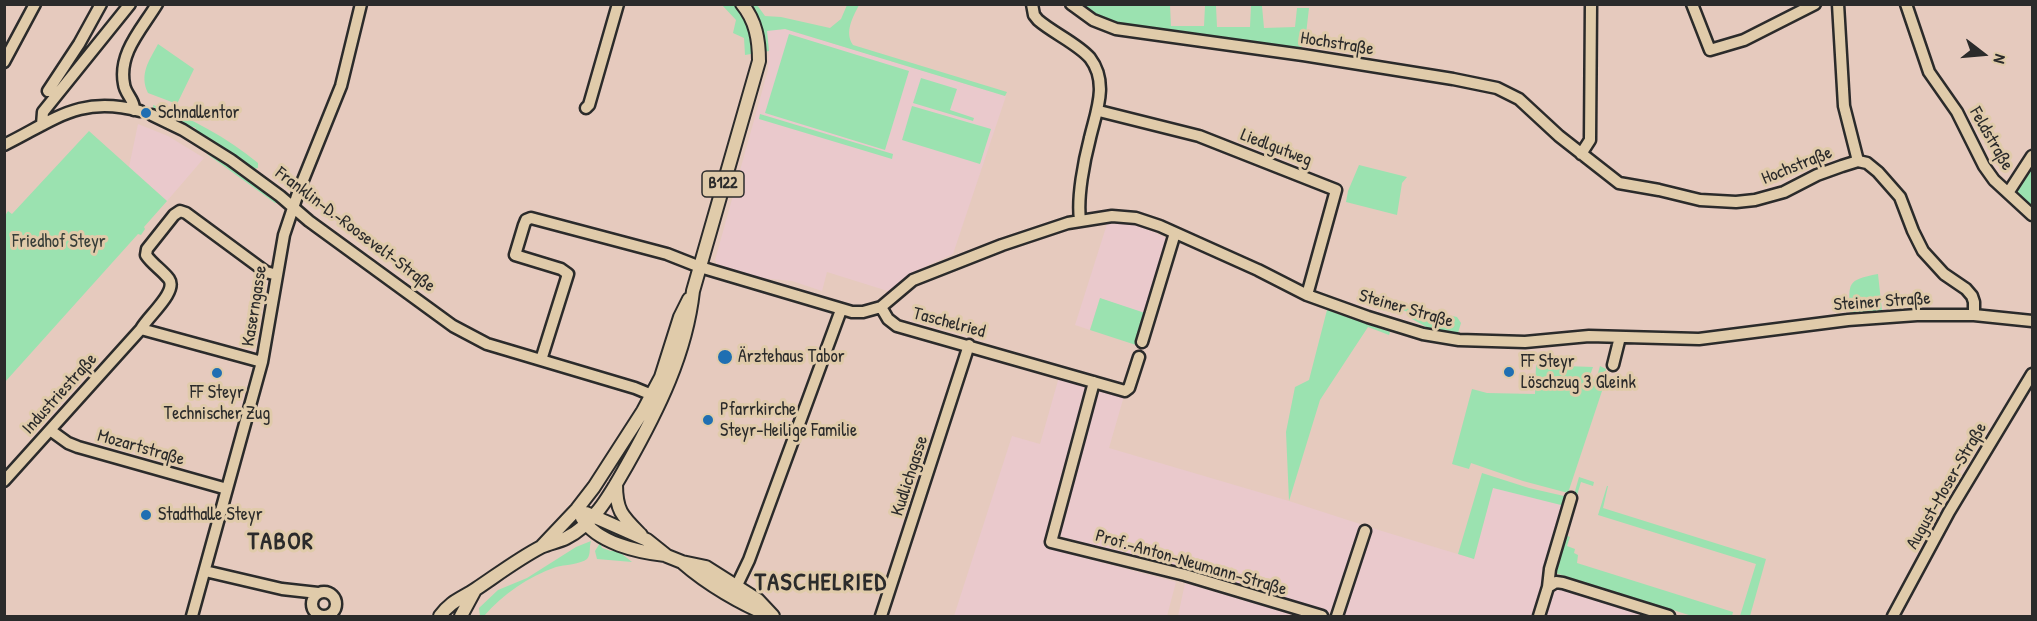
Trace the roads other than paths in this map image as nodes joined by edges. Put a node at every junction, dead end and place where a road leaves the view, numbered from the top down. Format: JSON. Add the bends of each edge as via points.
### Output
{"nodes":[{"id":1,"x":35,"y":4,"type":"edge"},
{"id":2,"x":101,"y":4,"type":"edge"},
{"id":3,"x":130,"y":4,"type":"edge"},
{"id":4,"x":157,"y":4,"type":"edge"},
{"id":5,"x":361,"y":4,"type":"edge"},
{"id":6,"x":618,"y":4,"type":"edge"},
{"id":7,"x":742,"y":4,"type":"edge"},
{"id":8,"x":1032,"y":4,"type":"edge"},
{"id":9,"x":1071,"y":4,"type":"edge"},
{"id":10,"x":1591,"y":4,"type":"edge"},
{"id":11,"x":1692,"y":4,"type":"edge"},
{"id":12,"x":1815,"y":4,"type":"edge"},
{"id":13,"x":1838,"y":4,"type":"edge"},
{"id":14,"x":1906,"y":4,"type":"edge"},
{"id":15,"x":4,"y":62,"type":"edge"},
{"id":16,"x":48,"y":91,"type":"dead end"},
{"id":17,"x":586,"y":108,"type":"dead end"},
{"id":18,"x":1099,"y":111,"type":"junction"},
{"id":19,"x":152,"y":115,"type":"dead end"},
{"id":20,"x":42,"y":125,"type":"junction"},
{"id":21,"x":4,"y":146,"type":"edge"},
{"id":22,"x":1581,"y":154,"type":"junction"},
{"id":23,"x":2032,"y":156,"type":"edge"},
{"id":24,"x":1858,"y":161,"type":"junction"},
{"id":25,"x":2008,"y":193,"type":"junction"},
{"id":26,"x":293,"y":207,"type":"junction"},
{"id":27,"x":2032,"y":215,"type":"edge"},
{"id":28,"x":1080,"y":220,"type":"junction"},
{"id":29,"x":1175,"y":233,"type":"junction"},
{"id":30,"x":700,"y":267,"type":"junction"},
{"id":31,"x":277,"y":275,"type":"junction"},
{"id":32,"x":693,"y":291,"type":"junction"},
{"id":33,"x":1307,"y":295,"type":"junction"},
{"id":34,"x":881,"y":307,"type":"junction"},
{"id":35,"x":841,"y":310,"type":"junction"},
{"id":36,"x":1974,"y":315,"type":"junction"},
{"id":37,"x":2032,"y":321,"type":"edge"},
{"id":38,"x":141,"y":330,"type":"junction"},
{"id":39,"x":1620,"y":337,"type":"junction"},
{"id":40,"x":1142,"y":342,"type":"dead end"},
{"id":41,"x":969,"y":345,"type":"junction"},
{"id":42,"x":1139,"y":357,"type":"dead end"},
{"id":43,"x":542,"y":360,"type":"junction"},
{"id":44,"x":262,"y":362,"type":"junction"},
{"id":45,"x":1613,"y":365,"type":"dead end"},
{"id":46,"x":2032,"y":374,"type":"edge"},
{"id":47,"x":1094,"y":382,"type":"junction"},
{"id":48,"x":652,"y":395,"type":"junction"},
{"id":49,"x":50,"y":430,"type":"junction"},
{"id":50,"x":4,"y":481,"type":"edge"},
{"id":51,"x":616,"y":484,"type":"junction"},
{"id":52,"x":227,"y":489,"type":"junction"},
{"id":53,"x":1571,"y":498,"type":"dead end"},
{"id":54,"x":577,"y":509,"type":"junction"},
{"id":55,"x":589,"y":520,"type":"junction"},
{"id":56,"x":1365,"y":531,"type":"dead end"},
{"id":57,"x":646,"y":540,"type":"junction"},
{"id":58,"x":541,"y":547,"type":"junction"},
{"id":59,"x":667,"y":556,"type":"junction"},
{"id":60,"x":682,"y":562,"type":"junction"},
{"id":61,"x":205,"y":571,"type":"junction"},
{"id":62,"x":737,"y":585,"type":"junction"},
{"id":63,"x":1548,"y":587,"type":"junction"},
{"id":64,"x":476,"y":589,"type":"junction"},
{"id":65,"x":282,"y":590,"type":"junction"},
{"id":66,"x":318,"y":593,"type":"junction"},
{"id":67,"x":311,"y":604,"type":"junction"},
{"id":68,"x":338,"y":612,"type":"edge"},
{"id":69,"x":881,"y":614,"type":"edge"},
{"id":70,"x":192,"y":616,"type":"edge"},
{"id":71,"x":326,"y":616,"type":"edge"},
{"id":72,"x":440,"y":616,"type":"edge"},
{"id":73,"x":461,"y":616,"type":"edge"},
{"id":74,"x":773,"y":616,"type":"edge"},
{"id":75,"x":1322,"y":616,"type":"edge"},
{"id":76,"x":1337,"y":616,"type":"edge"},
{"id":77,"x":1539,"y":616,"type":"edge"},
{"id":78,"x":1669,"y":616,"type":"edge"},
{"id":79,"x":1893,"y":616,"type":"edge"}],
"edges":[{"from":1,"to":15,"type":"street"},
{"from":2,"to":16,"type":"street"},
{"from":3,"to":20,"type":"street","via":[[43,112]]},
{"from":4,"to":20,"type":"street","via":[[131,43],[123,73],[125,89],[137,110],[90,106]]},
{"from":5,"to":26,"type":"street","name":"Kaserngasse","via":[[340,86]]},
{"from":6,"to":17,"type":"street"},
{"from":7,"to":30,"type":"main road","number":"B122","via":[[757,33],[759,61]]},
{"from":8,"to":18,"type":"street","via":[[1038,20],[1092,62],[1100,87]]},
{"from":9,"to":22,"type":"street","name":"Hochstraße","via":[[1116,29],[1497,88],[1520,99]]},
{"from":10,"to":22,"type":"street","via":[[1590,140]]},
{"from":11,"to":12,"type":"street","via":[[1710,50],[1744,40]]},
{"from":13,"to":24,"type":"street","name":"Hochstraße","via":[[1844,106]]},
{"from":14,"to":25,"type":"street","name":"Feldstraße","via":[[1934,81],[1957,112],[1989,174]]},
{"from":18,"to":28,"type":"street","via":[[1087,149]]},
{"from":18,"to":33,"type":"street","name":"Liedlgutweg","via":[[1199,136],[1336,190]]},
{"from":19,"to":26,"type":"street","name":"Franklin-D.-Roosevelt-Straße","via":[[218,151]]},
{"from":20,"to":21,"type":"street"},
{"from":22,"to":24,"type":"street","name":"Hochstraße","via":[[1623,184],[1700,200],[1736,202],[1784,192]]},
{"from":23,"to":25,"type":"street"},
{"from":24,"to":36,"type":"street","name":"Hochstraße","via":[[1872,166],[1896,191],[1923,251],[1972,296]]},
{"from":25,"to":27,"type":"street","name":"Feldstraße"},
{"from":26,"to":31,"type":"street","name":"Kaserngasse"},
{"from":26,"to":43,"type":"street","name":"Franklin-D.-Roosevelt-Straße","via":[[453,326],[487,344]]},
{"from":28,"to":29,"type":"street","name":"Steiner Straße","via":[[1124,217],[1147,221]]},
{"from":28,"to":34,"type":"street","name":"Steiner Straße","via":[[1032,234],[913,280]]},
{"from":29,"to":33,"type":"street","name":"Steiner Straße"},
{"from":29,"to":40,"type":"street"},
{"from":30,"to":32,"type":"main road","number":"B122"},
{"from":30,"to":35,"type":"street"},
{"from":30,"to":43,"type":"street","via":[[667,254],[544,221],[526,220],[515,255],[567,273]]},
{"from":31,"to":38,"type":"street","name":"Industriestraße","via":[[266,272],[180,211],[147,249],[148,258],[169,279],[171,289]]},
{"from":31,"to":44,"type":"street","name":"Kaserngasse"},
{"from":32,"to":48,"type":"main road","number":"B122"},
{"from":32,"to":51,"type":"main road","number":"B122","via":[[690,319],[665,393]]},
{"from":33,"to":39,"type":"street","name":"Steiner Straße","via":[[1402,328],[1445,338],[1525,342]]},
{"from":34,"to":35,"type":"street","via":[[863,312]]},
{"from":34,"to":41,"type":"street","name":"Taschelried","via":[[897,326]]},
{"from":35,"to":62,"type":"street"},
{"from":36,"to":37,"type":"street","name":"Steiner Straße"},
{"from":36,"to":39,"type":"street","name":"Steiner Straße","via":[[1878,317],[1699,339]]},
{"from":38,"to":44,"type":"street"},
{"from":38,"to":49,"type":"street","name":"Industriestraße"},
{"from":39,"to":45,"type":"street"},
{"from":41,"to":47,"type":"street","name":"Taschelried"},
{"from":41,"to":69,"type":"street","name":"Kudlichgasse"},
{"from":42,"to":47,"type":"street","name":"Taschelried","via":[[1128,390]]},
{"from":43,"to":48,"type":"street","name":"Franklin-D.-Roosevelt-Straße"},
{"from":44,"to":52,"type":"street","name":"Kaserngasse"},
{"from":46,"to":79,"type":"street","name":"August-Moser-Straße","via":[[1948,512]]},
{"from":47,"to":75,"type":"street","name":"Prof.-Anton-Neumann-Straße","via":[[1051,542],[1185,575]]},
{"from":48,"to":54,"type":"main road","number":"B122"},
{"from":49,"to":50,"type":"street","name":"Industriestraße"},
{"from":49,"to":52,"type":"street","name":"Mozartstraße","via":[[78,447]]},
{"from":51,"to":55,"type":"main road","number":"B122"},
{"from":51,"to":57,"type":"main road","via":[[619,511]]},
{"from":52,"to":61,"type":"street","name":"Kaserngasse"},
{"from":53,"to":63,"type":"street"},
{"from":54,"to":55,"type":"main road"},
{"from":54,"to":58,"type":"main road","number":"B122"},
{"from":55,"to":57,"type":"main road"},
{"from":55,"to":58,"type":"main road","number":"B122","via":[[568,537]]},
{"from":55,"to":59,"type":"main road","via":[[599,536],[642,552]]},
{"from":56,"to":76,"type":"street"},
{"from":57,"to":59,"type":"main road"},
{"from":58,"to":64,"type":"main road","number":"B122"},
{"from":59,"to":60,"type":"main road"},
{"from":60,"to":62,"type":"main road","via":[[706,567]]},
{"from":60,"to":74,"type":"main road","via":[[697,576]]},
{"from":61,"to":65,"type":"street"},
{"from":61,"to":70,"type":"street","name":"Kaserngasse"},
{"from":62,"to":74,"type":"main road"},
{"from":63,"to":77,"type":"street"},
{"from":63,"to":78,"type":"street","via":[[1563,583]]},
{"from":64,"to":72,"type":"main road","number":"B122","via":[[451,603]]},
{"from":64,"to":73,"type":"main road","number":"B122"},
{"from":65,"to":66,"type":"street"},
{"from":65,"to":67,"type":"street"},
{"from":66,"to":67,"type":"street"},
{"from":66,"to":68,"type":"street","via":[[329,593]]},
{"from":67,"to":71,"type":"street","via":[[315,613]]},
{"from":68,"to":71,"type":"street"}]}
